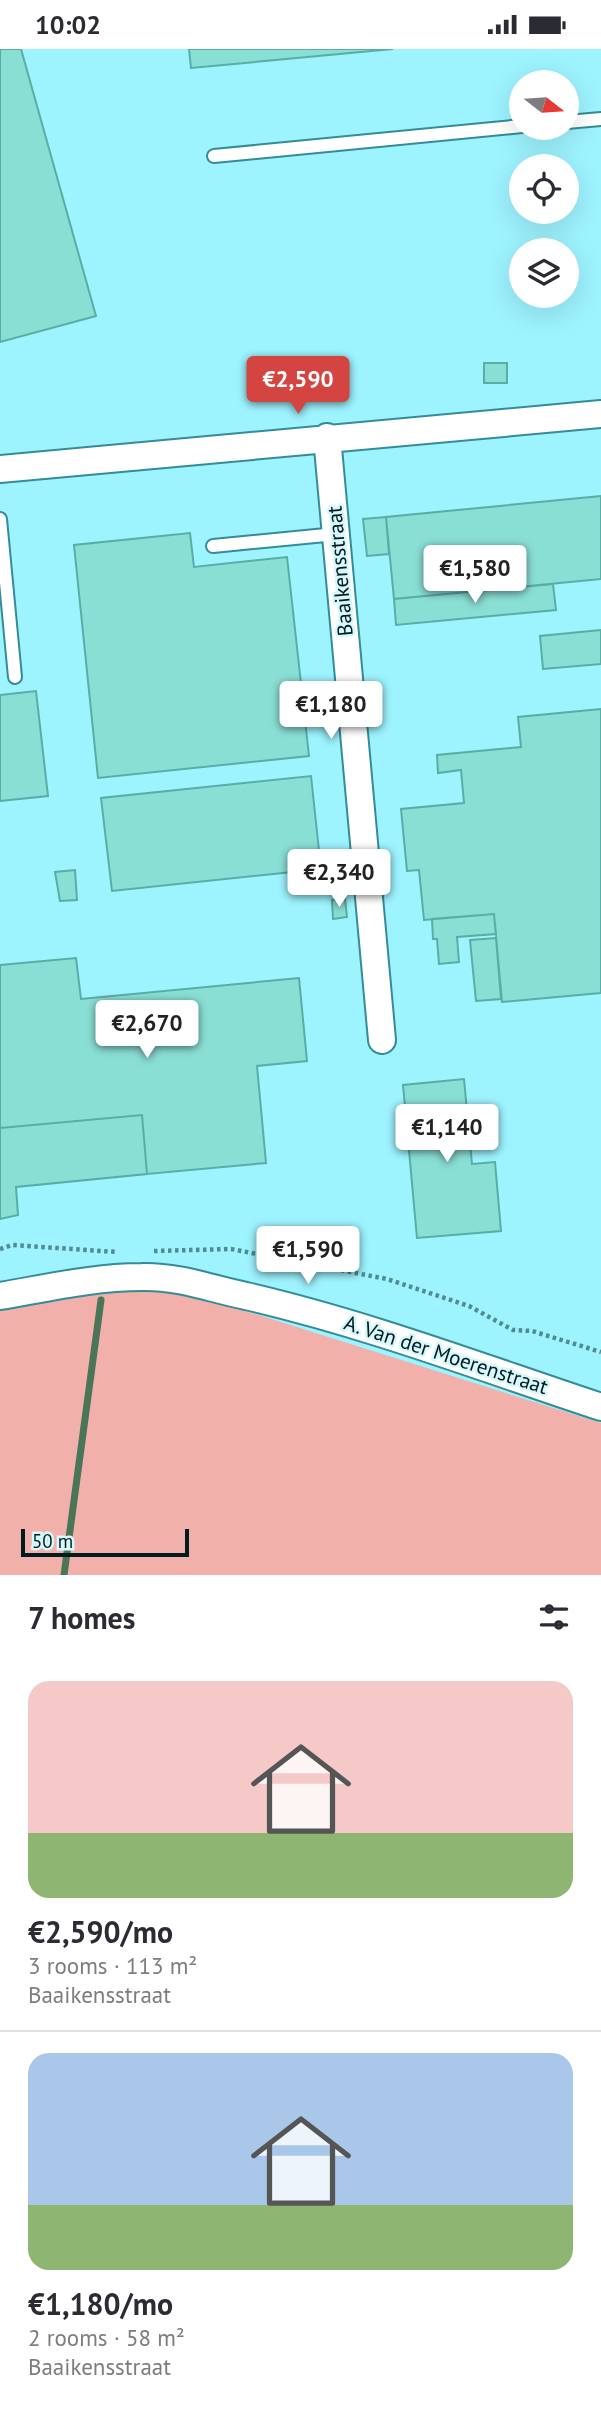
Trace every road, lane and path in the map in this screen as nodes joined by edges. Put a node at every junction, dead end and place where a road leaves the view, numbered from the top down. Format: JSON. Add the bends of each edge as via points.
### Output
{"nodes":[{"id":1,"x":601,"y":119,"type":"edge"},
{"id":2,"x":579,"y":121,"type":"edge"},
{"id":3,"x":509,"y":128,"type":"edge"},
{"id":4,"x":214,"y":156,"type":"dead end"},
{"id":5,"x":601,"y":414,"type":"edge"},
{"id":6,"x":327,"y":437,"type":"junction"},
{"id":7,"x":0,"y":469,"type":"edge"},
{"id":8,"x":0,"y":519,"type":"edge"},
{"id":9,"x":336,"y":534,"type":"junction"},
{"id":10,"x":213,"y":546,"type":"dead end"},
{"id":11,"x":15,"y":677,"type":"dead end"},
{"id":12,"x":382,"y":1040,"type":"dead end"},
{"id":13,"x":0,"y":1249,"type":"edge"},
{"id":14,"x":140,"y":1251,"type":"dead end"},
{"id":15,"x":126,"y":1252,"type":"dead end"},
{"id":16,"x":0,"y":1296,"type":"edge"},
{"id":17,"x":601,"y":1352,"type":"edge"},
{"id":18,"x":601,"y":1407,"type":"edge"}],
"edges":[{"from":1,"to":2,"type":"lane"},
{"from":3,"to":4,"type":"lane"},
{"from":5,"to":6,"type":"street"},
{"from":6,"to":7,"type":"street"},
{"from":6,"to":9,"type":"street","name":"Baaikensstraat"},
{"from":8,"to":11,"type":"lane"},
{"from":9,"to":10,"type":"lane"},
{"from":9,"to":12,"type":"street","name":"Baaikensstraat"},
{"from":13,"to":15,"type":"path","via":[[12,1245]]},
{"from":14,"to":17,"type":"path","via":[[231,1249],[387,1279],[469,1306],[513,1330],[532,1331]]},
{"from":16,"to":18,"type":"street","name":"A. Van der Moerenstraat","via":[[97,1279],[144,1276],[192,1282],[357,1325]]}]}
